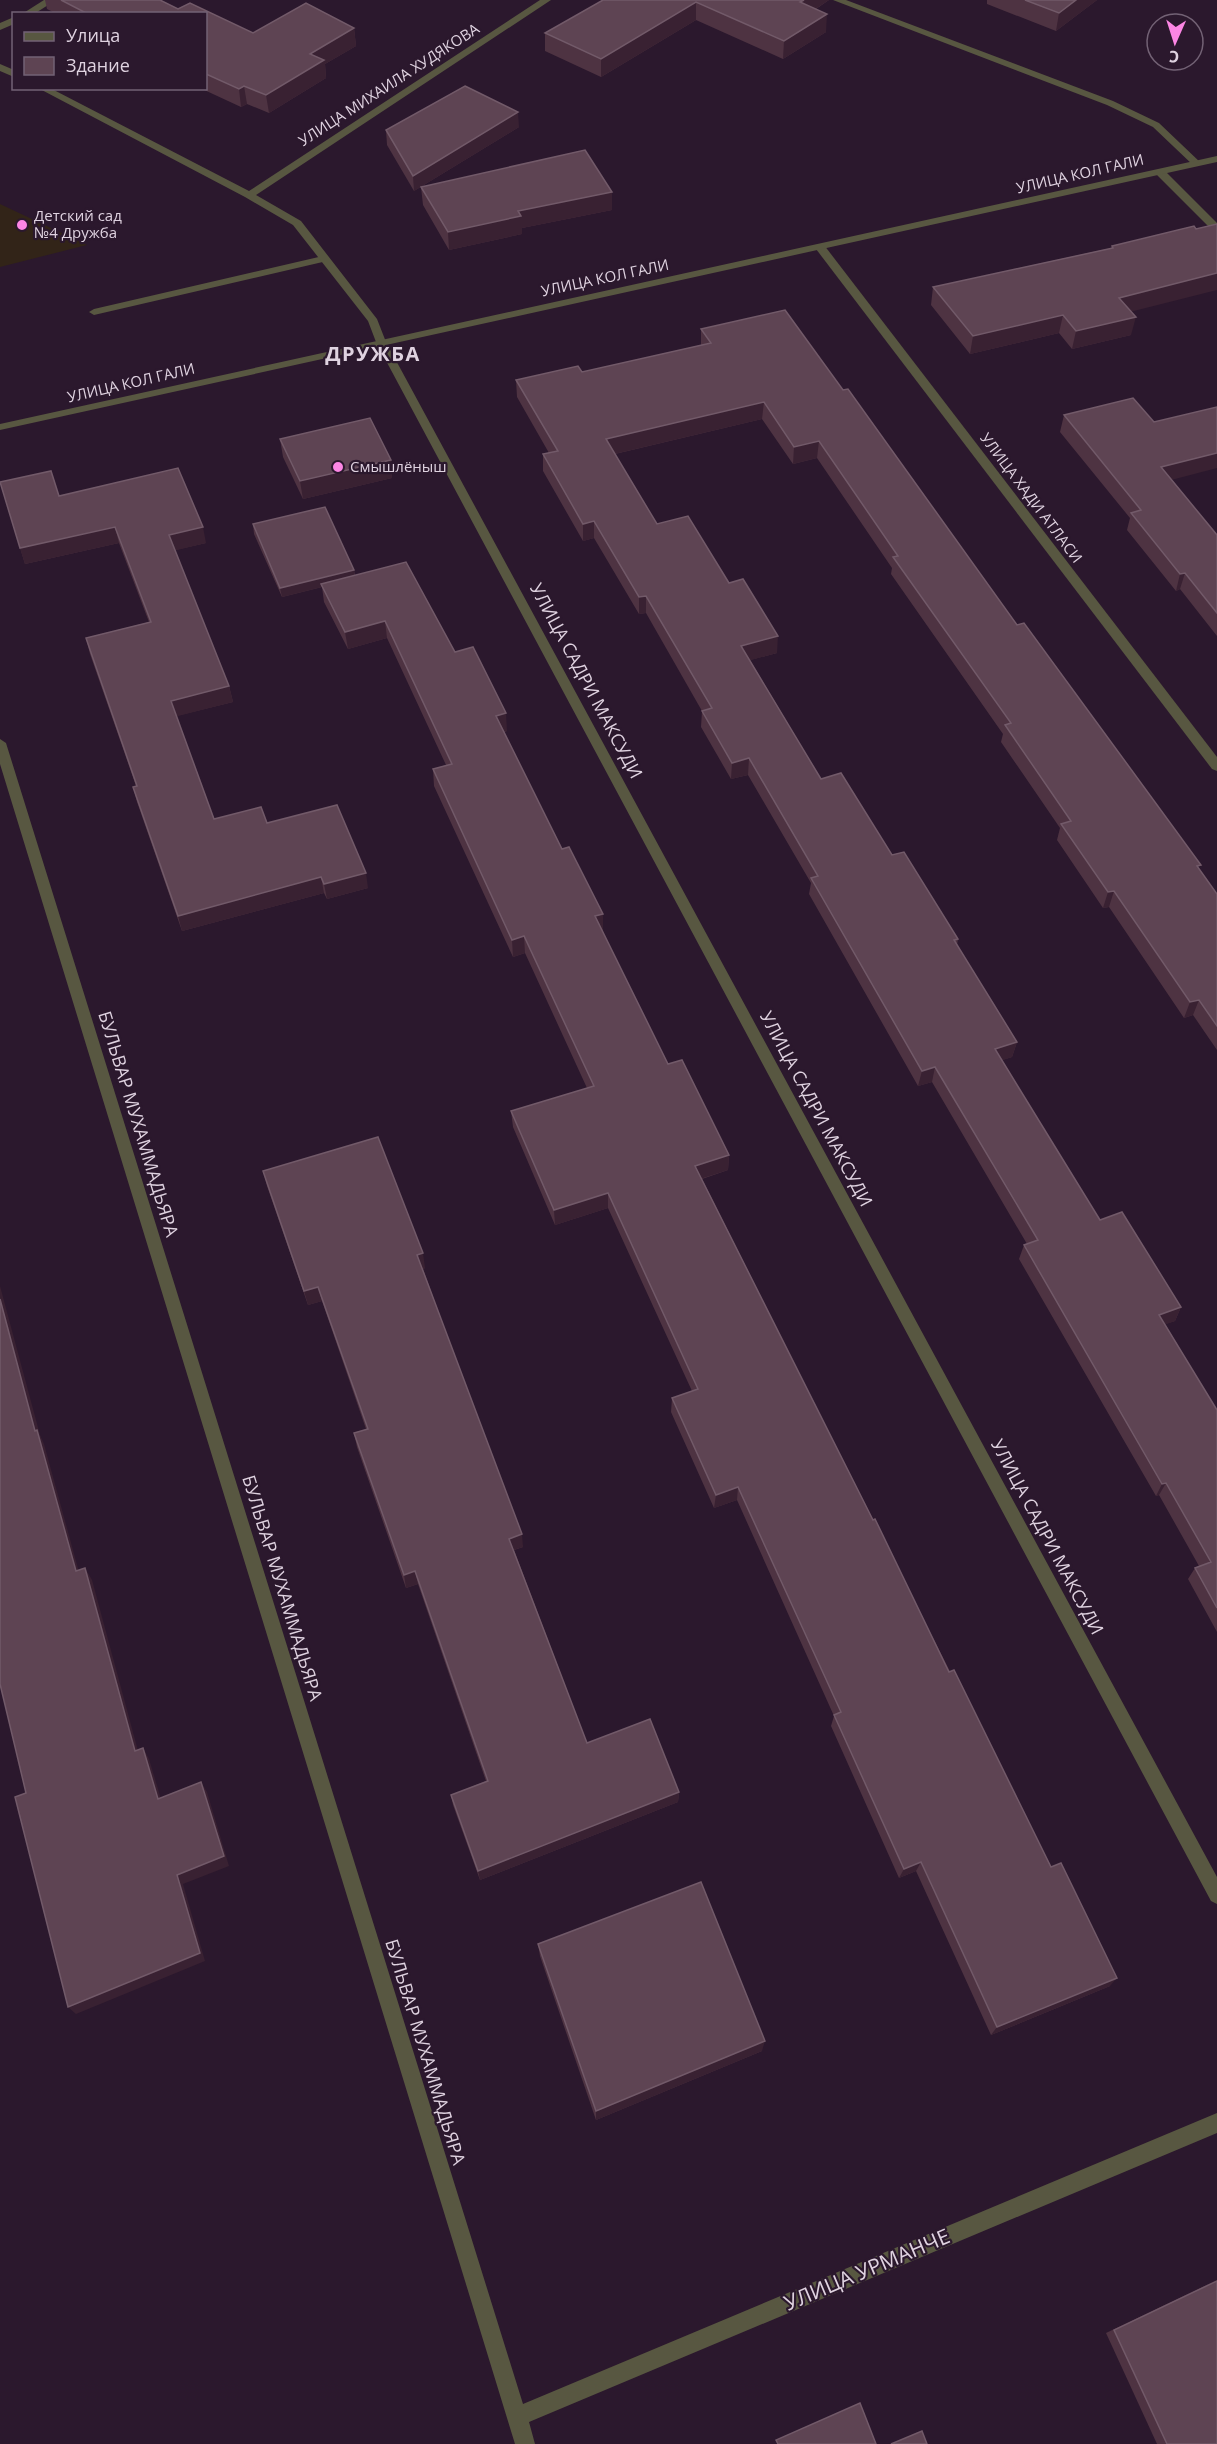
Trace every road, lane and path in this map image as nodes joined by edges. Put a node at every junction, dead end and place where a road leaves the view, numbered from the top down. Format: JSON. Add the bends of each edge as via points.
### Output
{"nodes":[{"id":1,"x":51,"y":0,"type":"edge"},
{"id":2,"x":546,"y":0,"type":"edge"},
{"id":3,"x":838,"y":0,"type":"edge"},
{"id":4,"x":30,"y":12,"type":"edge"},
{"id":5,"x":46,"y":90,"type":"edge"},
{"id":6,"x":1217,"y":159,"type":"edge"},
{"id":7,"x":1197,"y":164,"type":"junction"},
{"id":8,"x":1160,"y":172,"type":"junction"},
{"id":9,"x":249,"y":195,"type":"junction"},
{"id":10,"x":1217,"y":229,"type":"edge"},
{"id":11,"x":820,"y":248,"type":"junction"},
{"id":12,"x":323,"y":259,"type":"junction"},
{"id":13,"x":94,"y":312,"type":"dead end"},
{"id":14,"x":381,"y":342,"type":"junction"},
{"id":15,"x":0,"y":428,"type":"edge"},
{"id":16,"x":0,"y":743,"type":"edge"},
{"id":17,"x":1217,"y":766,"type":"edge"},
{"id":18,"x":1217,"y":1895,"type":"edge"},
{"id":19,"x":1217,"y":2123,"type":"edge"},
{"id":20,"x":518,"y":2417,"type":"junction"},
{"id":21,"x":525,"y":2444,"type":"edge"}],
"edges":[{"from":1,"to":4,"type":"street"},
{"from":2,"to":9,"type":"street","name":"УЛИЦА МИХАИЛА ХУДЯКОВА"},
{"from":3,"to":7,"type":"street","via":[[1110,103],[1156,125]]},
{"from":5,"to":9,"type":"street","name":"УЛИЦА САДРИ МАКСУДИ"},
{"from":6,"to":7,"type":"street","name":"УЛИЦА КОЛ ГАЛИ"},
{"from":7,"to":8,"type":"street","name":"УЛИЦА КОЛ ГАЛИ"},
{"from":8,"to":10,"type":"street"},
{"from":8,"to":11,"type":"street","name":"УЛИЦА КОЛ ГАЛИ"},
{"from":9,"to":12,"type":"street","name":"УЛИЦА САДРИ МАКСУДИ","via":[[297,223]]},
{"from":11,"to":14,"type":"street","name":"УЛИЦА КОЛ ГАЛИ"},
{"from":11,"to":17,"type":"street","name":"УЛИЦА ХАДИ АТЛАСИ"},
{"from":12,"to":13,"type":"street"},
{"from":12,"to":14,"type":"street","name":"УЛИЦА САДРИ МАКСУДИ","via":[[373,321]]},
{"from":14,"to":15,"type":"street","name":"УЛИЦА КОЛ ГАЛИ"},
{"from":14,"to":18,"type":"street","name":"УЛИЦА САДРИ МАКСУДИ"},
{"from":16,"to":20,"type":"street","name":"БУЛЬВАР МУХАММАДЬЯРА"},
{"from":19,"to":20,"type":"street","name":"УЛИЦА УРМАНЧЕ"},
{"from":20,"to":21,"type":"street","name":"БУЛЬВАР МУХАММАДЬЯРА"}]}
